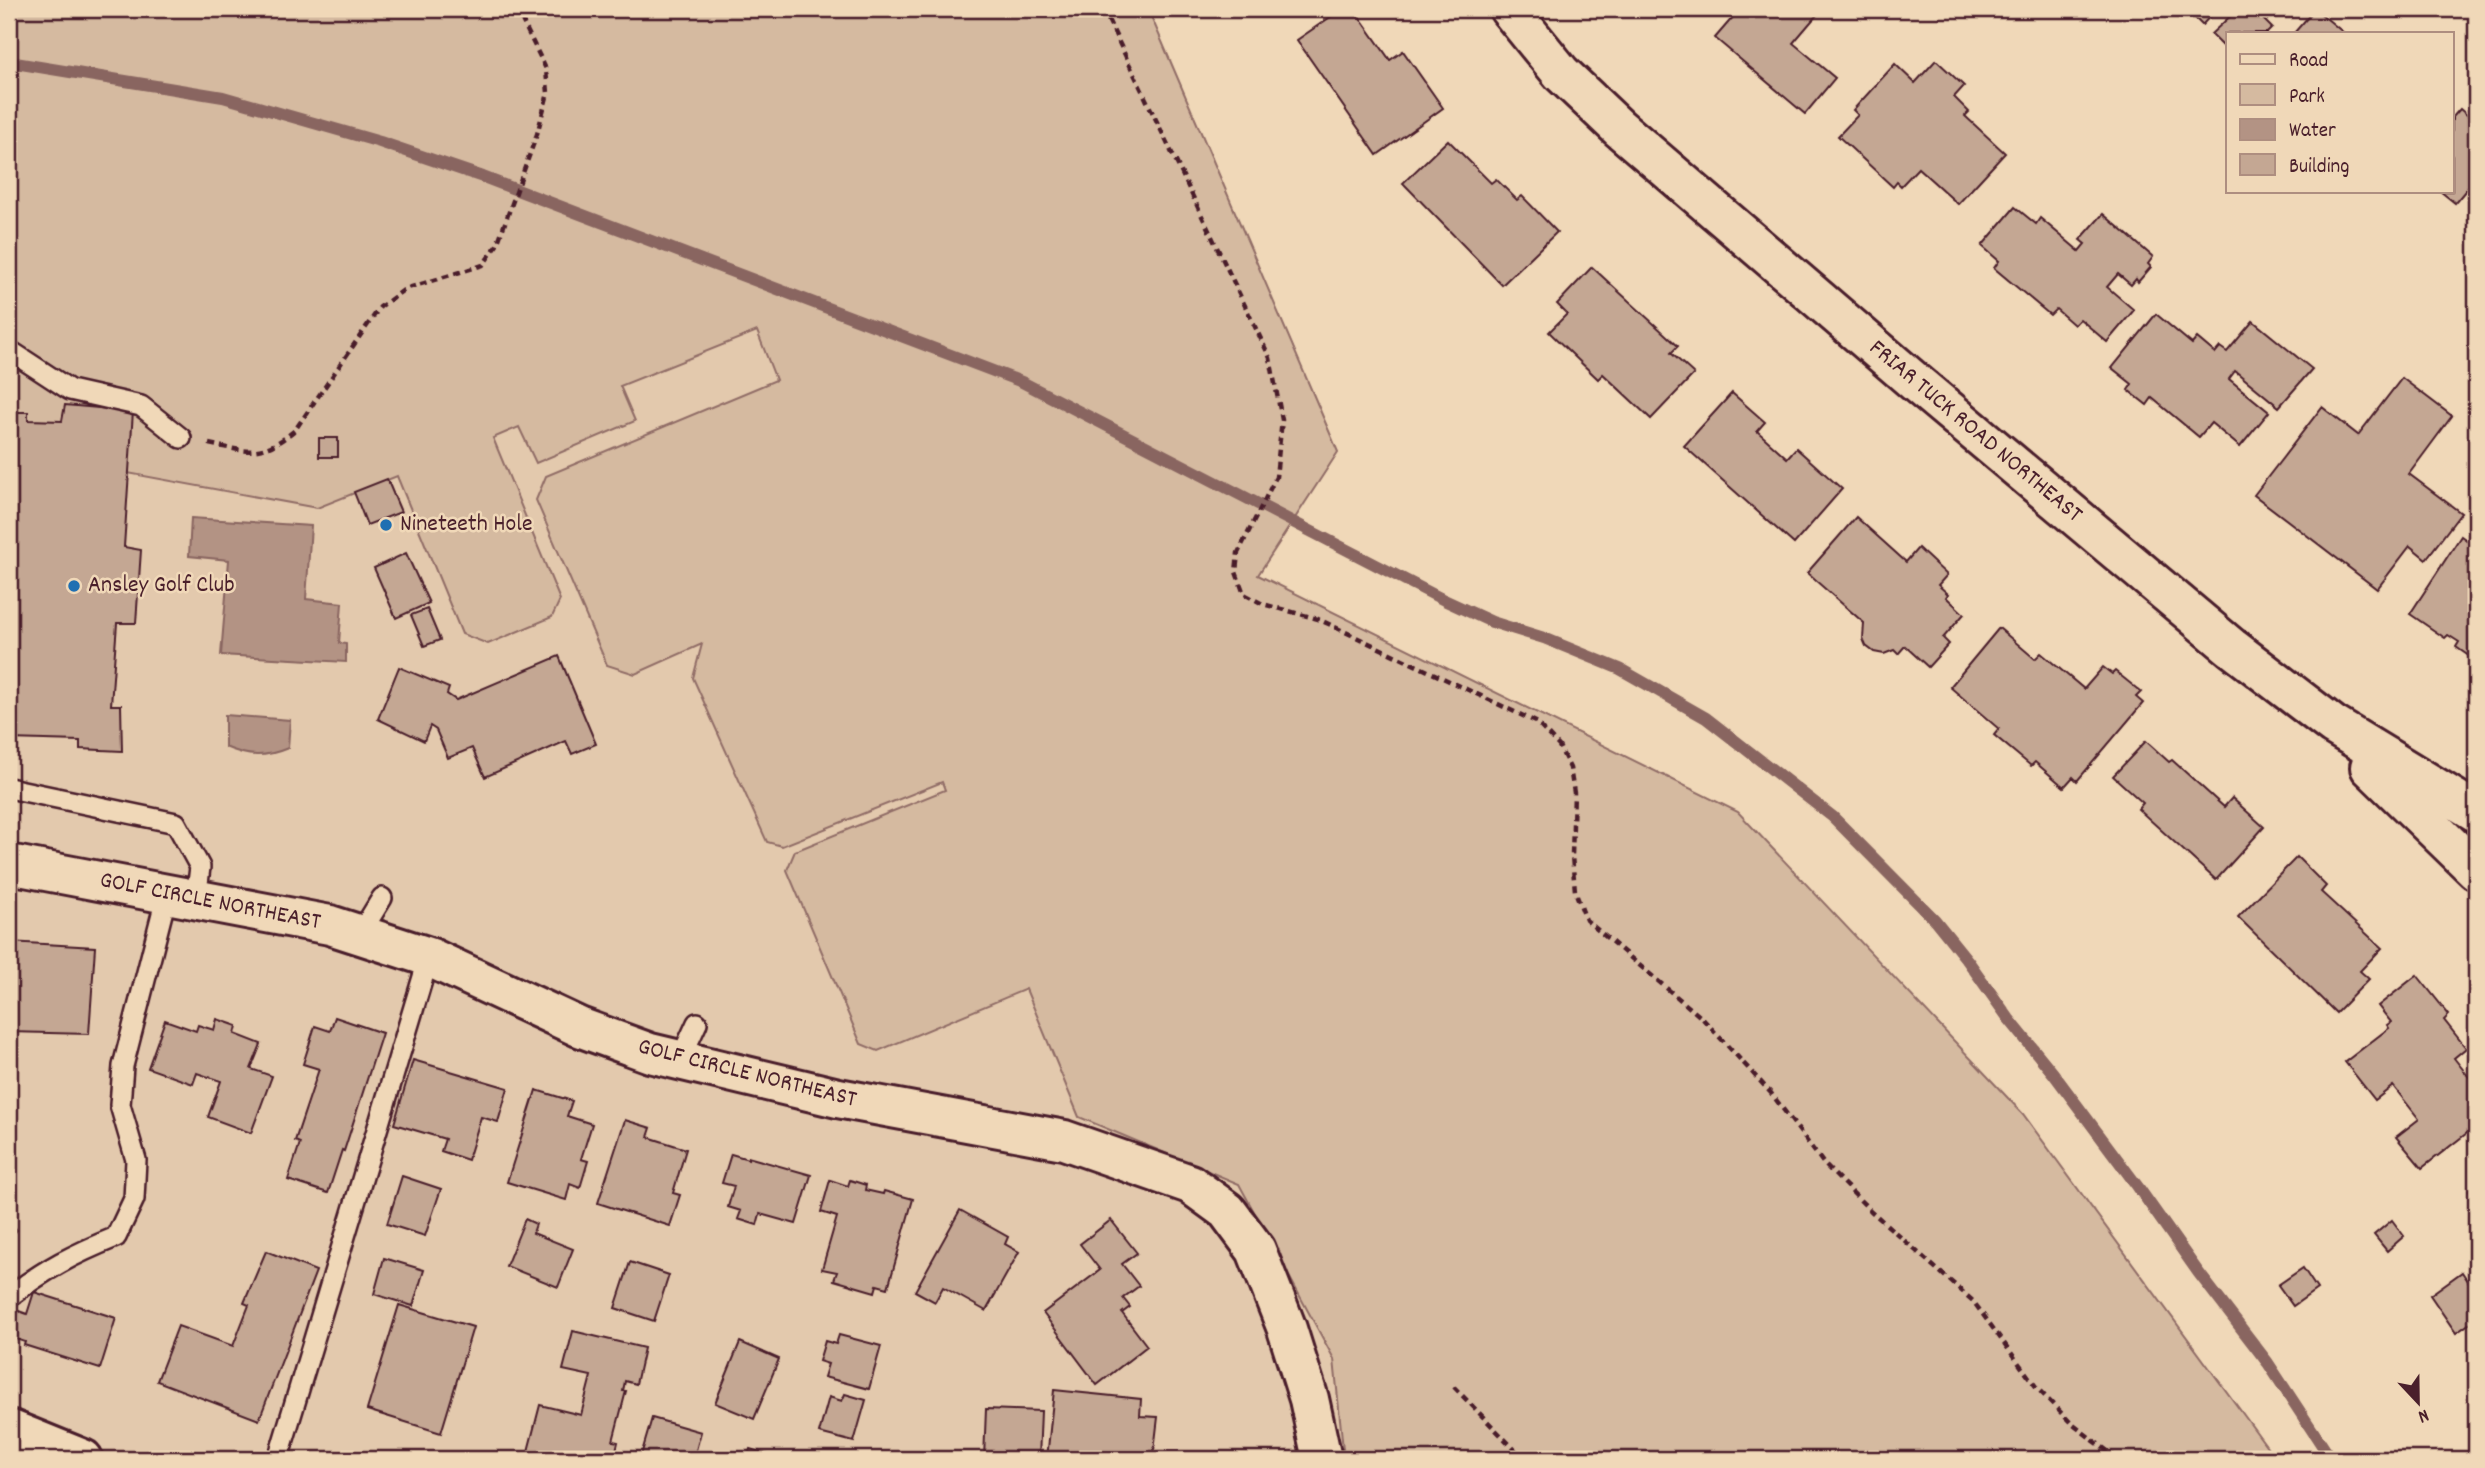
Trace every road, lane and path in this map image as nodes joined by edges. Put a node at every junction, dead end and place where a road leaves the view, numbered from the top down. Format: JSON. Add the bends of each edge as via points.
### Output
{"nodes":[{"id":1,"x":525,"y":9,"type":"edge"},
{"id":2,"x":1103,"y":9,"type":"edge"},
{"id":3,"x":1509,"y":9,"type":"edge"},
{"id":4,"x":9,"y":350,"type":"edge"},
{"id":5,"x":181,"y":439,"type":"joint"},
{"id":6,"x":2333,"y":725,"type":"junction"},
{"id":7,"x":9,"y":788,"type":"edge"},
{"id":8,"x":2476,"y":812,"type":"edge"},
{"id":9,"x":9,"y":864,"type":"edge"},
{"id":10,"x":2476,"y":870,"type":"edge"},
{"id":11,"x":182,"y":897,"type":"junction"},
{"id":12,"x":382,"y":898,"type":"dead end"},
{"id":13,"x":360,"y":934,"type":"junction"},
{"id":14,"x":429,"y":957,"type":"junction"},
{"id":15,"x":697,"y":1023,"type":"dead end"},
{"id":16,"x":680,"y":1060,"type":"junction"},
{"id":17,"x":9,"y":1297,"type":"edge"},
{"id":18,"x":1454,"y":1387,"type":"dead end"},
{"id":19,"x":9,"y":1429,"type":"edge"},
{"id":20,"x":83,"y":1459,"type":"edge"},
{"id":21,"x":278,"y":1459,"type":"edge"},
{"id":22,"x":1322,"y":1459,"type":"edge"},
{"id":23,"x":1524,"y":1459,"type":"edge"},
{"id":24,"x":2118,"y":1459,"type":"edge"}],
"edges":[{"from":1,"to":5,"type":"path","via":[[522,20],[546,69],[548,93],[498,245],[483,265],[405,289],[380,307],[295,430],[278,445],[251,452]]},
{"from":2,"to":24,"type":"path","via":[[1270,358],[1282,420],[1276,477],[1238,553],[1236,572],[1244,594],[1318,619],[1536,722],[1559,746],[1570,768],[1575,891],[1586,919],[1702,1018],[1772,1093],[1824,1164],[1871,1212],[1973,1301],[2037,1388],[2072,1424]]},
{"from":3,"to":6,"type":"street","name":"FRIAR TUCK ROAD NORTHEAST","via":[[1562,73],[1619,128],[1914,382],[2231,647]]},
{"from":4,"to":5,"type":"lane","via":[[70,390],[141,407]]},
{"from":6,"to":8,"type":"street","name":"FRIAR TUCK ROAD NORTHEAST"},
{"from":6,"to":10,"type":"street","via":[[2346,744]]},
{"from":7,"to":11,"type":"lane","via":[[176,822],[200,867]]},
{"from":9,"to":11,"type":"street","name":"GOLF CIRCLE NORTHEAST"},
{"from":11,"to":13,"type":"street","name":"GOLF CIRCLE NORTHEAST"},
{"from":11,"to":17,"type":"lane","via":[[123,1066],[120,1105],[136,1160],[134,1199],[116,1237],[71,1255]]},
{"from":12,"to":13,"type":"lane"},
{"from":13,"to":14,"type":"street","name":"GOLF CIRCLE NORTHEAST"},
{"from":14,"to":16,"type":"street","name":"GOLF CIRCLE NORTHEAST","via":[[579,1027]]},
{"from":14,"to":21,"type":"lane"},
{"from":15,"to":16,"type":"lane"},
{"from":16,"to":22,"type":"street","name":"GOLF CIRCLE NORTHEAST","via":[[838,1098],[1064,1140],[1190,1184],[1227,1211],[1256,1250],[1298,1364]]},
{"from":18,"to":23,"type":"path"},
{"from":19,"to":20,"type":"street"}]}
